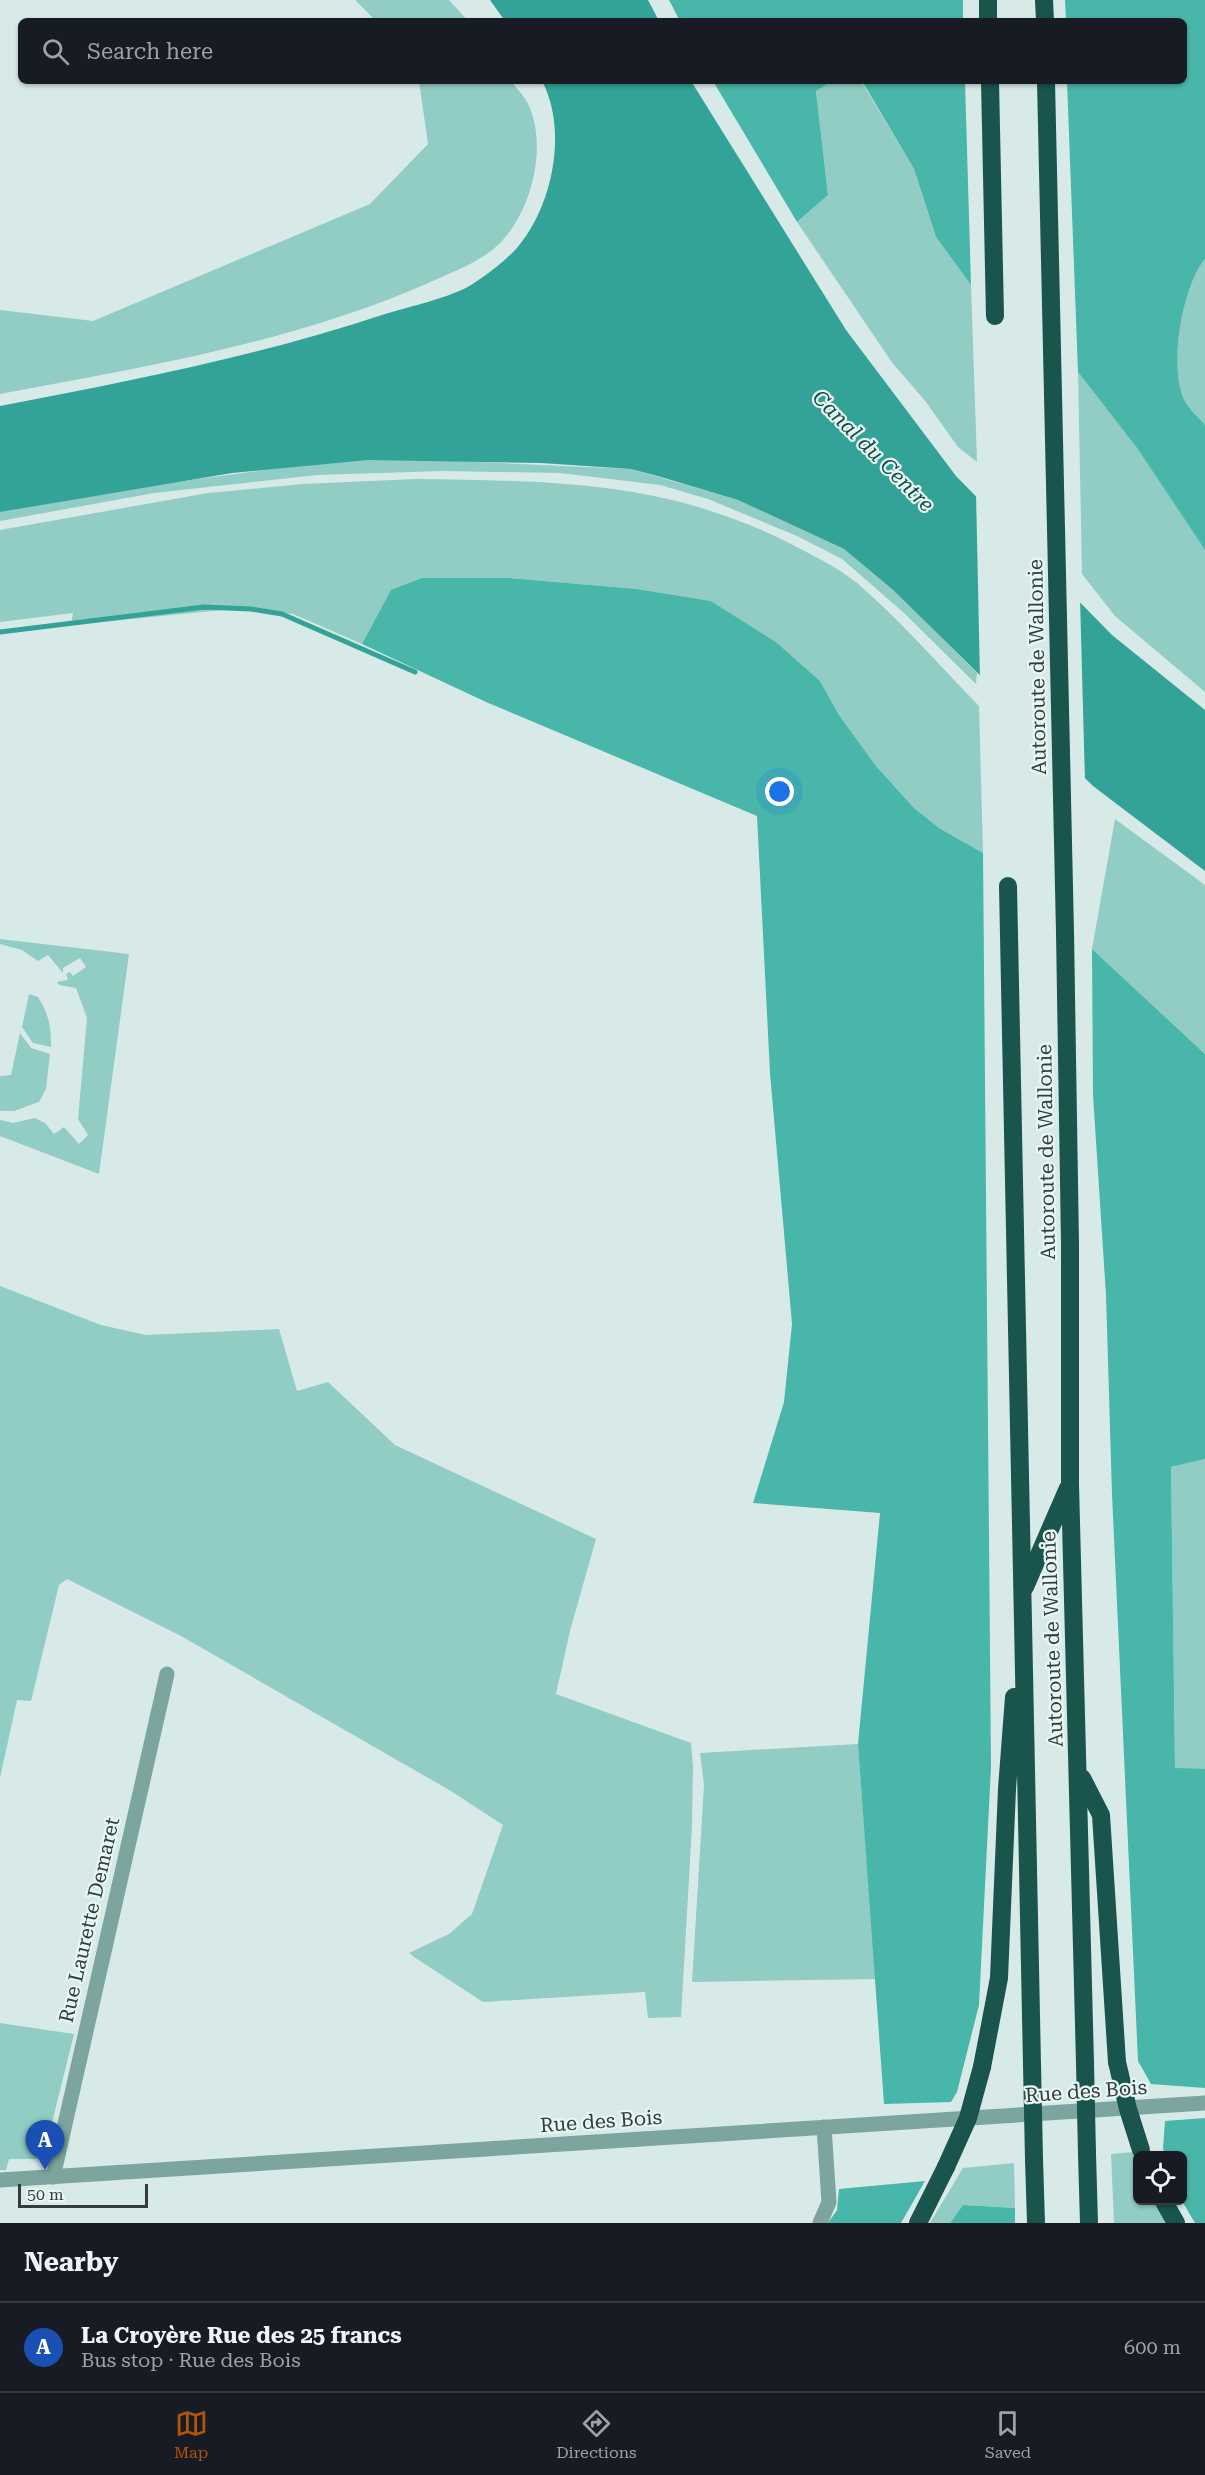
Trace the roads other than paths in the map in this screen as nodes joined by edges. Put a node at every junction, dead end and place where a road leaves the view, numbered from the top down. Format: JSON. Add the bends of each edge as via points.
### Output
{"nodes":[{"id":1,"x":988,"y":0,"type":"edge"},
{"id":2,"x":1044,"y":0,"type":"edge"},
{"id":3,"x":988,"y":18,"type":"edge"},
{"id":4,"x":1045,"y":18,"type":"edge"},
{"id":5,"x":990,"y":84,"type":"edge"},
{"id":6,"x":1046,"y":84,"type":"edge"},
{"id":7,"x":995,"y":316,"type":"dead end"},
{"id":8,"x":1008,"y":886,"type":"dead end"},
{"id":9,"x":1070,"y":1484,"type":"junction"},
{"id":10,"x":1022,"y":1593,"type":"junction"},
{"id":11,"x":167,"y":1674,"type":"dead end"},
{"id":12,"x":1079,"y":1771,"type":"junction"},
{"id":13,"x":1205,"y":2103,"type":"edge"},
{"id":14,"x":824,"y":2127,"type":"junction"},
{"id":15,"x":1142,"y":2151,"type":"edge"},
{"id":16,"x":53,"y":2177,"type":"junction"},
{"id":17,"x":0,"y":2180,"type":"edge"},
{"id":18,"x":1166,"y":2205,"type":"edge"},
{"id":19,"x":820,"y":2223,"type":"edge"},
{"id":20,"x":918,"y":2223,"type":"edge"},
{"id":21,"x":1036,"y":2223,"type":"edge"},
{"id":22,"x":1089,"y":2223,"type":"edge"},
{"id":23,"x":1176,"y":2223,"type":"edge"}],
"edges":[{"from":1,"to":3,"type":"highway"},
{"from":2,"to":4,"type":"highway"},
{"from":5,"to":7,"type":"highway"},
{"from":6,"to":9,"type":"highway","name":"Autoroute de Wallonie","via":[[1065,932]]},
{"from":8,"to":10,"type":"highway","name":"Autoroute de Wallonie"},
{"from":9,"to":10,"type":"highway"},
{"from":9,"to":12,"type":"highway","name":"Autoroute de Wallonie"},
{"from":10,"to":20,"type":"highway","bridge":true,"via":[[1007,1789],[999,1978],[968,2118]]},
{"from":10,"to":21,"type":"highway","name":"Autoroute de Wallonie","bridge":true},
{"from":11,"to":16,"type":"street","name":"Rue Laurette Demaret"},
{"from":12,"to":15,"type":"highway","bridge":true,"via":[[1101,1815],[1117,2062]]},
{"from":12,"to":22,"type":"highway","name":"Autoroute de Wallonie","bridge":true},
{"from":13,"to":14,"type":"street","name":"Rue des Bois"},
{"from":14,"to":16,"type":"street","name":"Rue des Bois"},
{"from":14,"to":19,"type":"street","via":[[829,2202]]},
{"from":16,"to":17,"type":"street","name":"Rue des Bois"},
{"from":18,"to":23,"type":"highway"}]}
